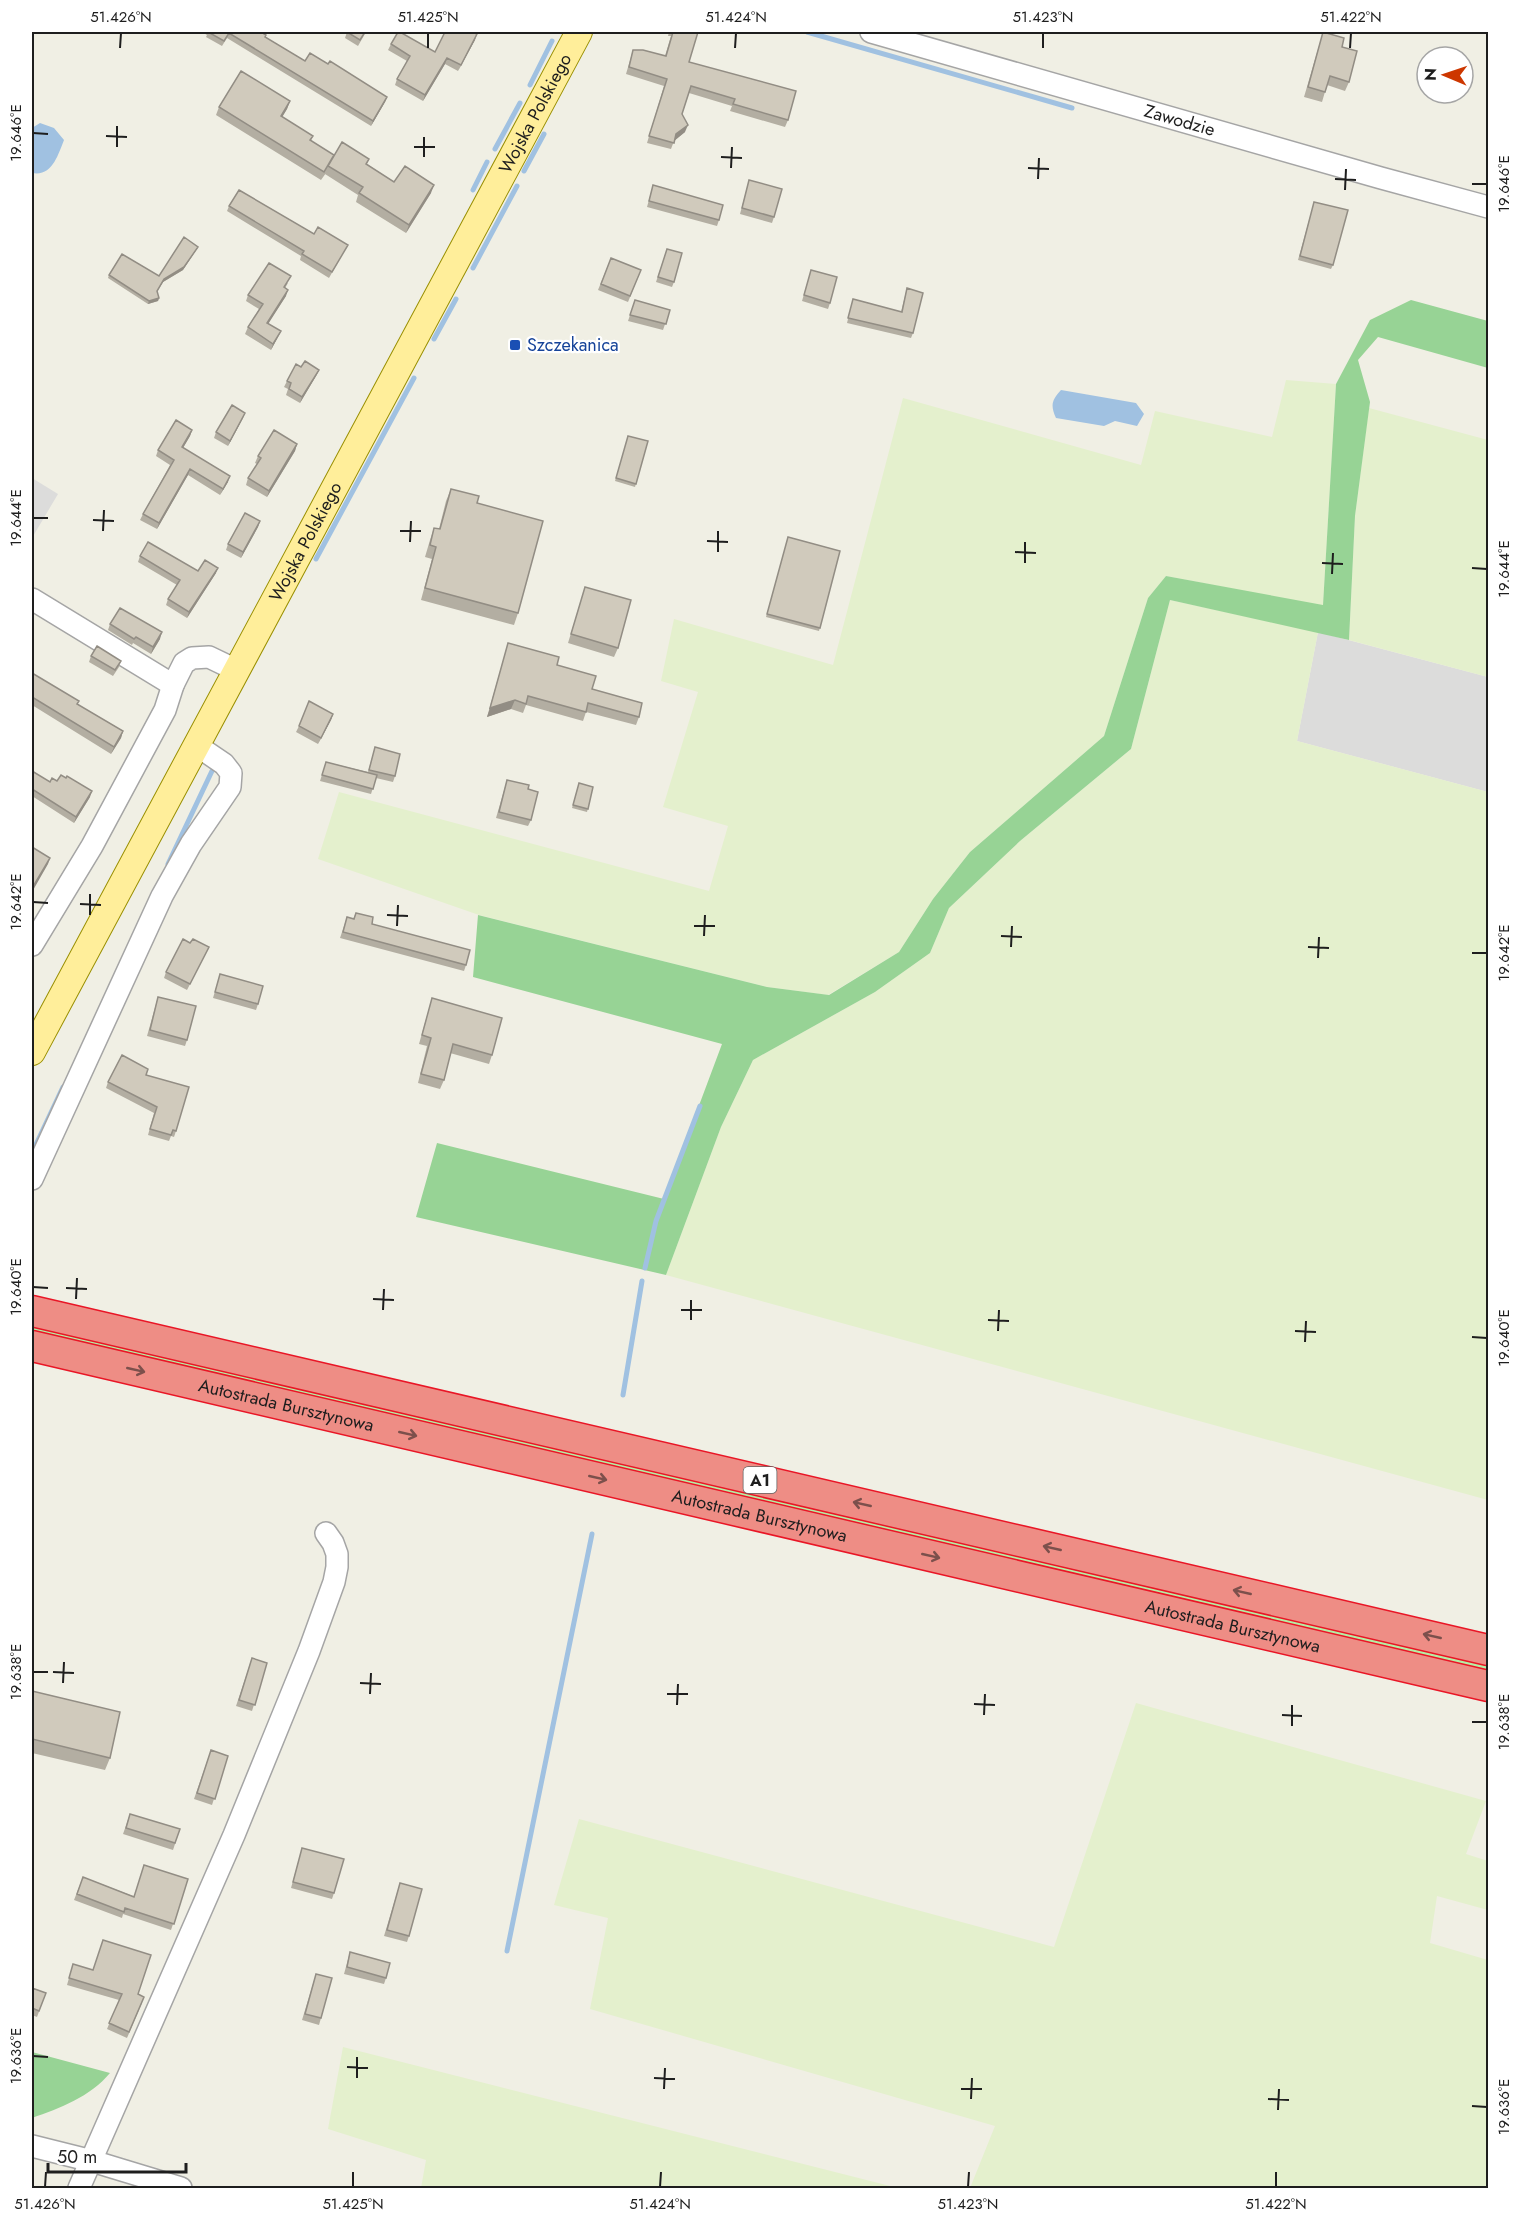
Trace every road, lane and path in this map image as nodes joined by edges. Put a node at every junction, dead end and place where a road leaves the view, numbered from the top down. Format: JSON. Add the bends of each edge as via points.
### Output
{"nodes":[{"id":1,"x":871,"y":32,"type":"edge"},
{"id":2,"x":574,"y":33,"type":"edge"},
{"id":3,"x":1488,"y":207,"type":"edge"},
{"id":4,"x":32,"y":599,"type":"edge"},
{"id":5,"x":236,"y":670,"type":"junction"},
{"id":6,"x":172,"y":685,"type":"junction"},
{"id":7,"x":196,"y":745,"type":"junction"},
{"id":8,"x":32,"y":945,"type":"edge"},
{"id":9,"x":32,"y":1052,"type":"edge"},
{"id":10,"x":32,"y":1179,"type":"edge"},
{"id":11,"x":32,"y":1311,"type":"edge"},
{"id":12,"x":32,"y":1346,"type":"edge"},
{"id":13,"x":326,"y":1533,"type":"dead end"},
{"id":14,"x":1488,"y":1650,"type":"edge"},
{"id":15,"x":1488,"y":1686,"type":"edge"},
{"id":16,"x":32,"y":2146,"type":"edge"},
{"id":17,"x":92,"y":2161,"type":"junction"},
{"id":18,"x":79,"y":2188,"type":"edge"},
{"id":19,"x":181,"y":2188,"type":"edge"}],
"edges":[{"from":1,"to":3,"type":"street","name":"Zawodzie"},
{"from":2,"to":5,"type":"main road","name":"Wojska Polskiego"},
{"from":4,"to":6,"type":"street"},
{"from":5,"to":6,"type":"street","via":[[208,657],[192,658],[184,663]]},
{"from":5,"to":7,"type":"main road","name":"Wojska Polskiego"},
{"from":6,"to":8,"type":"street","via":[[165,710],[92,846]]},
{"from":7,"to":9,"type":"main road","name":"Wojska Polskiego"},
{"from":7,"to":10,"type":"street","via":[[224,764],[231,773],[230,787],[162,896]]},
{"from":14,"to":11,"type":"highway","name":"Autostrada Bursztynowa","number":"A1","one_way":true},
{"from":12,"to":15,"type":"highway","name":"Autostrada Bursztynowa","number":"A1","one_way":true},
{"from":13,"to":17,"type":"street","via":[[337,1554],[337,1567],[309,1651],[234,1835]]},
{"from":16,"to":17,"type":"street"},
{"from":17,"to":18,"type":"street"},
{"from":17,"to":19,"type":"street"}]}
